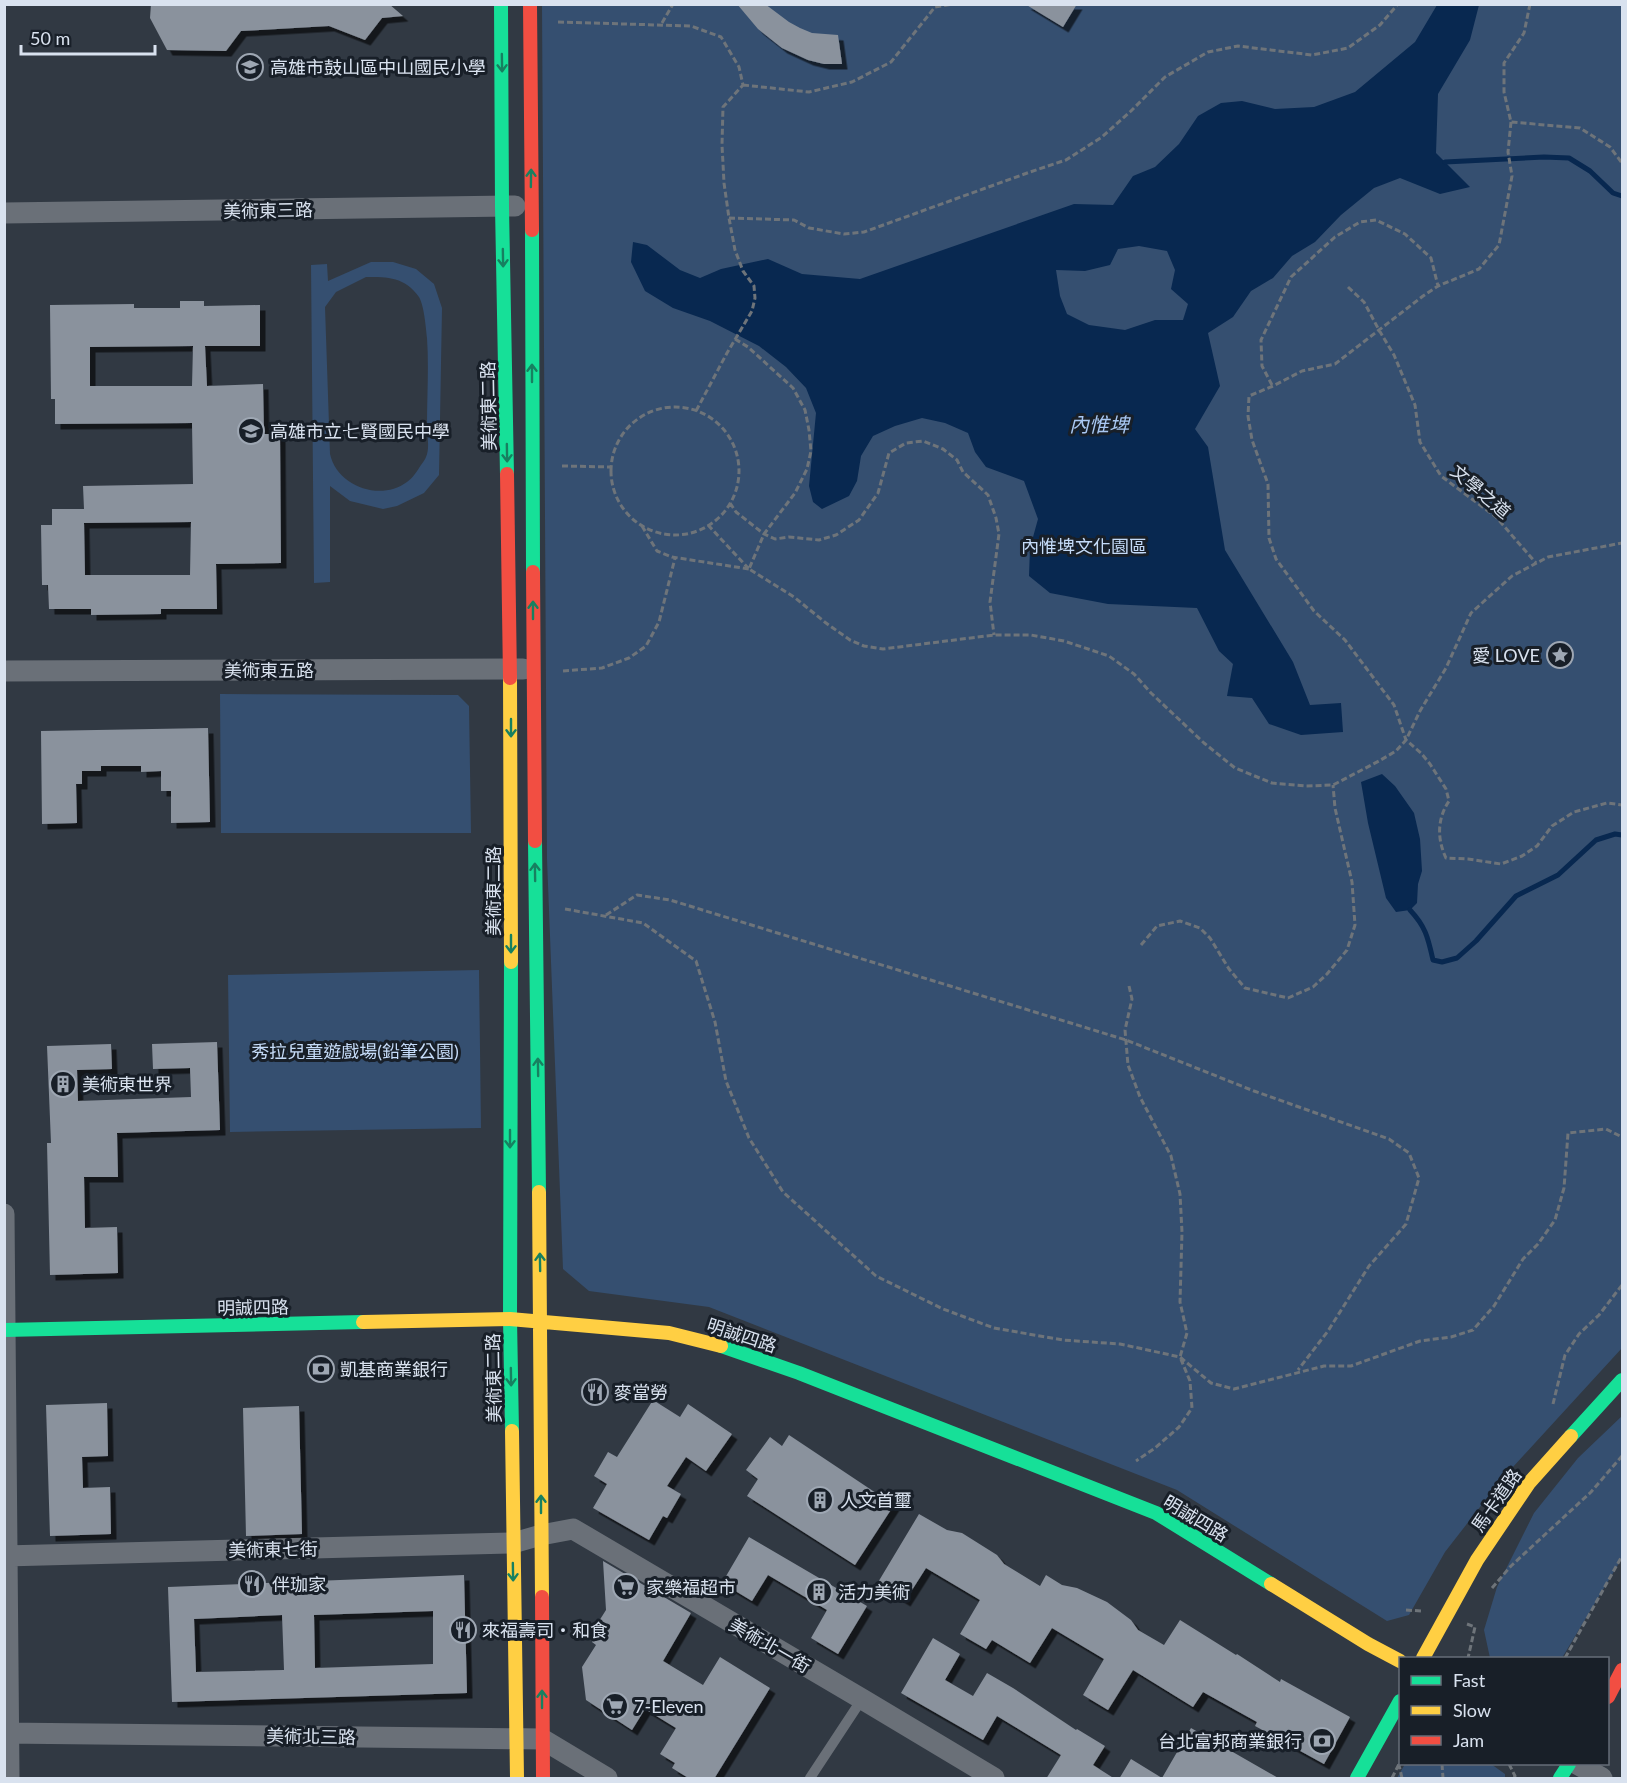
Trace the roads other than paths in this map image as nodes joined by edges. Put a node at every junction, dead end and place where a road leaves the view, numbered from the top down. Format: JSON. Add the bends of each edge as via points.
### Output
{"nodes":[{"id":1,"x":501,"y":4,"type":"edge"},
{"id":2,"x":530,"y":4,"type":"edge"},
{"id":3,"x":531,"y":206,"type":"junction"},
{"id":4,"x":502,"y":207,"type":"junction"},
{"id":5,"x":4,"y":213,"type":"edge"},
{"id":6,"x":509,"y":669,"type":"junction"},
{"id":7,"x":533,"y":669,"type":"junction"},
{"id":8,"x":4,"y":671,"type":"edge"},
{"id":9,"x":4,"y":1214,"type":"edge"},
{"id":10,"x":510,"y":1319,"type":"junction"},
{"id":11,"x":540,"y":1320,"type":"junction"},
{"id":12,"x":5,"y":1330,"type":"edge"},
{"id":13,"x":1623,"y":1380,"type":"edge"},
{"id":14,"x":541,"y":1535,"type":"junction"},
{"id":15,"x":513,"y":1543,"type":"junction"},
{"id":16,"x":6,"y":1556,"type":"edge"},
{"id":17,"x":1425,"y":1657,"type":"edge"},
{"id":18,"x":1399,"y":1660,"type":"edge"},
{"id":19,"x":1623,"y":1670,"type":"edge"},
{"id":20,"x":1609,"y":1694,"type":"edge"},
{"id":21,"x":862,"y":1699,"type":"junction"},
{"id":22,"x":1399,"y":1705,"type":"edge"},
{"id":23,"x":7,"y":1733,"type":"edge"},
{"id":24,"x":516,"y":1738,"type":"junction"},
{"id":25,"x":542,"y":1739,"type":"junction"},
{"id":26,"x":1568,"y":1765,"type":"edge"},
{"id":27,"x":1579,"y":1765,"type":"edge"},
{"id":28,"x":9,"y":1779,"type":"edge"},
{"id":29,"x":517,"y":1779,"type":"edge"},
{"id":30,"x":543,"y":1779,"type":"edge"},
{"id":31,"x":607,"y":1779,"type":"edge"},
{"id":32,"x":810,"y":1779,"type":"edge"},
{"id":33,"x":994,"y":1779,"type":"edge"},
{"id":34,"x":1357,"y":1779,"type":"edge"},
{"id":35,"x":1560,"y":1779,"type":"edge"},
{"id":36,"x":1602,"y":1779,"type":"edge"}],
"edges":[{"from":1,"to":4,"type":"street","name":"美術東二路","one_way":true},
{"from":3,"to":2,"type":"street","one_way":true},
{"from":3,"to":4,"type":"street","name":"美術東三路"},
{"from":7,"to":3,"type":"street","one_way":true},
{"from":4,"to":5,"type":"street","name":"美術東三路"},
{"from":4,"to":6,"type":"street","name":"美術東二路","one_way":true},
{"from":6,"to":7,"type":"street","name":"美術東五路"},
{"from":6,"to":8,"type":"street","name":"美術東五路"},
{"from":6,"to":10,"type":"street","name":"美術東二路","one_way":true},
{"from":11,"to":7,"type":"street","one_way":true},
{"from":9,"to":12,"type":"street"},
{"from":10,"to":11,"type":"street","name":"明誠四路"},
{"from":10,"to":12,"type":"street","name":"明誠四路"},
{"from":10,"to":15,"type":"street","name":"美術東二路","one_way":true},
{"from":14,"to":11,"type":"street","one_way":true},
{"from":11,"to":18,"type":"street","name":"明誠四路","via":[[669,1333],[718,1345],[1156,1513]]},
{"from":12,"to":16,"type":"street"},
{"from":13,"to":17,"type":"street","name":"馬卡道路","via":[[1529,1483],[1477,1560]]},
{"from":14,"to":15,"type":"street","name":"美術東七街"},
{"from":14,"to":21,"type":"street","name":"美術北一街","via":[[573,1529]]},
{"from":25,"to":14,"type":"street","one_way":true},
{"from":15,"to":16,"type":"street","name":"美術東七街"},
{"from":15,"to":24,"type":"street","name":"美術東二路","one_way":true},
{"from":16,"to":23,"type":"street"},
{"from":19,"to":20,"type":"street"},
{"from":21,"to":32,"type":"lane"},
{"from":21,"to":33,"type":"street","name":"美術北一街"},
{"from":22,"to":34,"type":"street"},
{"from":23,"to":24,"type":"street","name":"美術北三路"},
{"from":23,"to":28,"type":"street"},
{"from":24,"to":25,"type":"street","name":"美術北三路"},
{"from":24,"to":29,"type":"street","name":"美術東二路"},
{"from":25,"to":30,"type":"street"},
{"from":25,"to":31,"type":"street","name":"美術北三路"},
{"from":26,"to":35,"type":"street"},
{"from":27,"to":36,"type":"street"}]}
